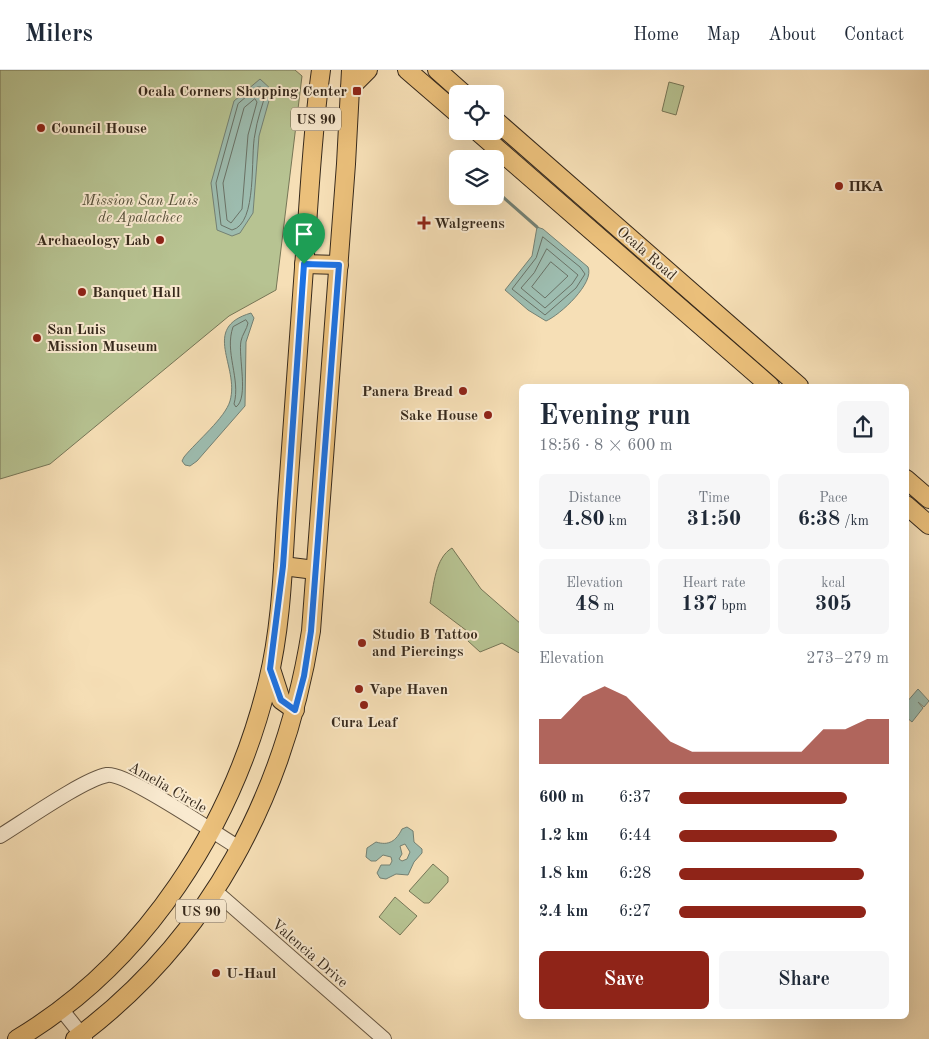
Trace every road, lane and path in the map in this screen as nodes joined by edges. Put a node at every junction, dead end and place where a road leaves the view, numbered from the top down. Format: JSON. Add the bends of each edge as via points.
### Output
{"nodes":[{"id":1,"x":321,"y":70,"type":"edge"},
{"id":2,"x":351,"y":70,"type":"edge"},
{"id":3,"x":368,"y":70,"type":"edge"},
{"id":4,"x":407,"y":70,"type":"edge"},
{"id":5,"x":437,"y":70,"type":"edge"},
{"id":6,"x":454,"y":85,"type":"edge"},
{"id":7,"x":350,"y":88,"type":"junction"},
{"id":8,"x":449,"y":106,"type":"edge"},
{"id":9,"x":504,"y":128,"type":"edge"},
{"id":10,"x":487,"y":140,"type":"edge"},
{"id":11,"x":304,"y":264,"type":"junction"},
{"id":12,"x":339,"y":265,"type":"junction"},
{"id":13,"x":768,"y":384,"type":"edge"},
{"id":14,"x":797,"y":384,"type":"edge"},
{"id":15,"x":909,"y":482,"type":"edge"},
{"id":16,"x":929,"y":499,"type":"edge"},
{"id":17,"x":909,"y":508,"type":"edge"},
{"id":18,"x":929,"y":525,"type":"edge"},
{"id":19,"x":283,"y":566,"type":"junction"},
{"id":20,"x":315,"y":570,"type":"junction"},
{"id":21,"x":270,"y":669,"type":"junction"},
{"id":22,"x":295,"y":710,"type":"junction"},
{"id":23,"x":211,"y":831,"type":"junction"},
{"id":24,"x":0,"y":836,"type":"edge"},
{"id":25,"x":240,"y":849,"type":"junction"},
{"id":26,"x":215,"y":891,"type":"junction"},
{"id":27,"x":61,"y":1009,"type":"junction"},
{"id":28,"x":81,"y":1037,"type":"edge"},
{"id":29,"x":17,"y":1039,"type":"edge"},
{"id":30,"x":384,"y":1039,"type":"edge"}],
"edges":[{"from":1,"to":11,"type":"main road","number":"US 90"},
{"from":2,"to":7,"type":"main road","number":"US 90"},
{"from":3,"to":7,"type":"main road"},
{"from":4,"to":8,"type":"main road"},
{"from":5,"to":6,"type":"main road"},
{"from":7,"to":12,"type":"main road","number":"US 90"},
{"from":9,"to":14,"type":"main road","name":"Ocala Road"},
{"from":10,"to":13,"type":"main road","name":"Ocala Road"},
{"from":11,"to":12,"type":"main road"},
{"from":11,"to":19,"type":"main road","number":"US 90"},
{"from":12,"to":20,"type":"main road","number":"US 90"},
{"from":15,"to":16,"type":"main road"},
{"from":17,"to":18,"type":"main road"},
{"from":19,"to":20,"type":"main road"},
{"from":19,"to":21,"type":"main road","number":"US 90"},
{"from":20,"to":22,"type":"main road","number":"US 90","via":[[311,631]]},
{"from":21,"to":22,"type":"main road","via":[[281,700]]},
{"from":21,"to":23,"type":"main road","number":"US 90","via":[[254,732]]},
{"from":22,"to":25,"type":"main road","number":"US 90","via":[[272,782]]},
{"from":23,"to":24,"type":"street","name":"Amelia Circle","via":[[131,782],[108,775],[84,785]]},
{"from":23,"to":25,"type":"street","name":"Amelia Circle"},
{"from":23,"to":27,"type":"main road","number":"US 90","via":[[184,876],[145,929],[108,968]]},
{"from":25,"to":26,"type":"main road","number":"US 90"},
{"from":26,"to":28,"type":"main road","number":"US 90","via":[[158,964]]},
{"from":26,"to":30,"type":"street","name":"Valencia Drive"},
{"from":27,"to":28,"type":"street"},
{"from":27,"to":29,"type":"main road","number":"US 90"}]}
